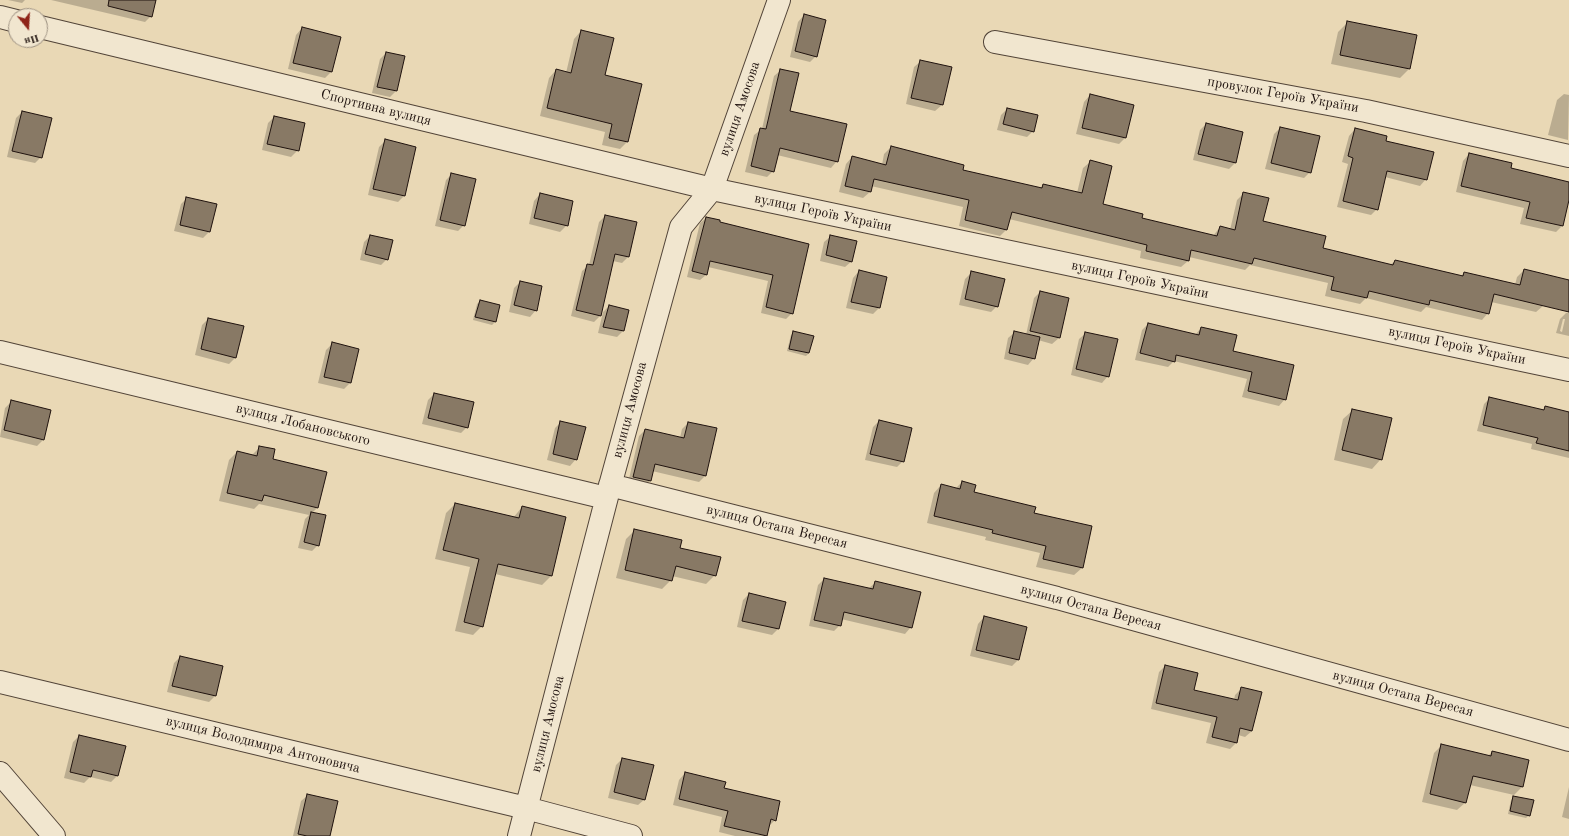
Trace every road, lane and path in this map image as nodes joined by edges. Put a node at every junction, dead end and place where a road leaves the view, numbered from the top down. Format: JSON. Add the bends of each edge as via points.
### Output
{"nodes":[{"id":1,"x":779,"y":0,"type":"edge"},
{"id":2,"x":48,"y":29,"type":"edge"},
{"id":3,"x":995,"y":42,"type":"dead end"},
{"id":4,"x":1569,"y":156,"type":"edge"},
{"id":5,"x":712,"y":189,"type":"junction"},
{"id":6,"x":0,"y":352,"type":"edge"},
{"id":7,"x":1569,"y":370,"type":"edge"},
{"id":8,"x":608,"y":491,"type":"junction"},
{"id":9,"x":0,"y":682,"type":"edge"},
{"id":10,"x":1569,"y":740,"type":"edge"},
{"id":11,"x":0,"y":773,"type":"edge"},
{"id":12,"x":526,"y":808,"type":"junction"},
{"id":13,"x":54,"y":836,"type":"edge"},
{"id":14,"x":519,"y":836,"type":"edge"},
{"id":15,"x":631,"y":836,"type":"edge"}],
"edges":[{"from":1,"to":5,"type":"street","name":"вулиця Амосова"},
{"from":2,"to":5,"type":"street","name":"Спортивна вулиця"},
{"from":3,"to":4,"type":"street","name":"провулок Героїв України","via":[[1366,111]]},
{"from":5,"to":7,"type":"street","name":"вулиця Героїв України"},
{"from":5,"to":8,"type":"street","name":"вулиця Амосова","via":[[681,227]]},
{"from":6,"to":8,"type":"street","name":"вулиця Лобановського"},
{"from":8,"to":10,"type":"street","name":"вулиця Остапа Вересая","via":[[1057,598]]},
{"from":8,"to":12,"type":"street","name":"вулиця Амосова"},
{"from":9,"to":12,"type":"street","name":"вулиця Володимира Антоновича"},
{"from":11,"to":13,"type":"street"},
{"from":12,"to":14,"type":"street","name":"вулиця Амосова"},
{"from":12,"to":15,"type":"street","name":"вулиця Володимира Антоновича"}]}
